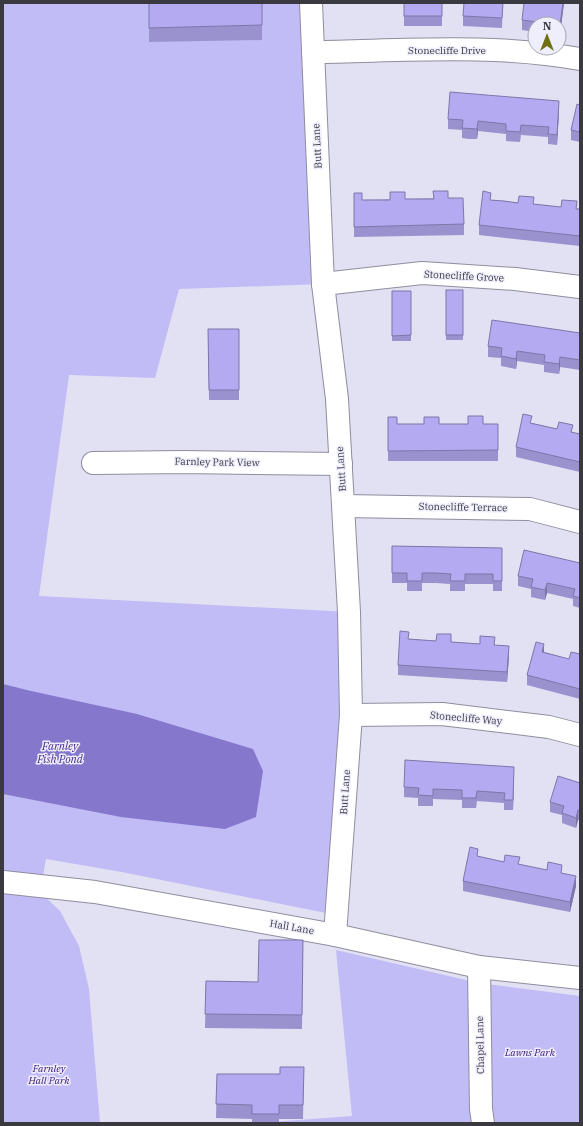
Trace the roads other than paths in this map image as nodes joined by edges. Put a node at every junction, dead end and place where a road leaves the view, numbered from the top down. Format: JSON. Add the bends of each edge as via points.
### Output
{"nodes":[{"id":1,"x":311,"y":3,"type":"edge"},
{"id":2,"x":313,"y":52,"type":"junction"},
{"id":3,"x":580,"y":59,"type":"edge"},
{"id":4,"x":323,"y":284,"type":"junction"},
{"id":5,"x":580,"y":287,"type":"edge"},
{"id":6,"x":94,"y":463,"type":"dead end"},
{"id":7,"x":341,"y":464,"type":"junction"},
{"id":8,"x":344,"y":506,"type":"junction"},
{"id":9,"x":580,"y":522,"type":"edge"},
{"id":10,"x":351,"y":715,"type":"junction"},
{"id":11,"x":580,"y":735,"type":"edge"},
{"id":12,"x":3,"y":882,"type":"edge"},
{"id":13,"x":335,"y":935,"type":"junction"},
{"id":14,"x":479,"y":967,"type":"junction"},
{"id":15,"x":580,"y":978,"type":"edge"},
{"id":16,"x":483,"y":1123,"type":"edge"}],
"edges":[{"from":1,"to":2,"type":"street","name":"Butt Lane"},
{"from":2,"to":3,"type":"street","name":"Stonecliffe Drive","via":[[474,49],[521,51]]},
{"from":2,"to":4,"type":"street","name":"Butt Lane"},
{"from":4,"to":5,"type":"street","name":"Stonecliffe Grove","via":[[422,273],[515,279]]},
{"from":4,"to":7,"type":"street","name":"Butt Lane","via":[[337,398]]},
{"from":6,"to":7,"type":"street","name":"Farnley Park View"},
{"from":7,"to":8,"type":"street","name":"Butt Lane"},
{"from":8,"to":9,"type":"street","name":"Stonecliffe Terrace","via":[[530,509]]},
{"from":8,"to":10,"type":"street","name":"Butt Lane"},
{"from":10,"to":11,"type":"street","name":"Stonecliffe Way","via":[[442,714],[549,727]]},
{"from":10,"to":13,"type":"street","name":"Butt Lane"},
{"from":12,"to":13,"type":"street","name":"Hall Lane","via":[[95,892]]},
{"from":13,"to":14,"type":"street","name":"Hall Lane"},
{"from":14,"to":15,"type":"street","name":"Hall Lane"},
{"from":14,"to":16,"type":"street","name":"Chapel Lane"}]}
